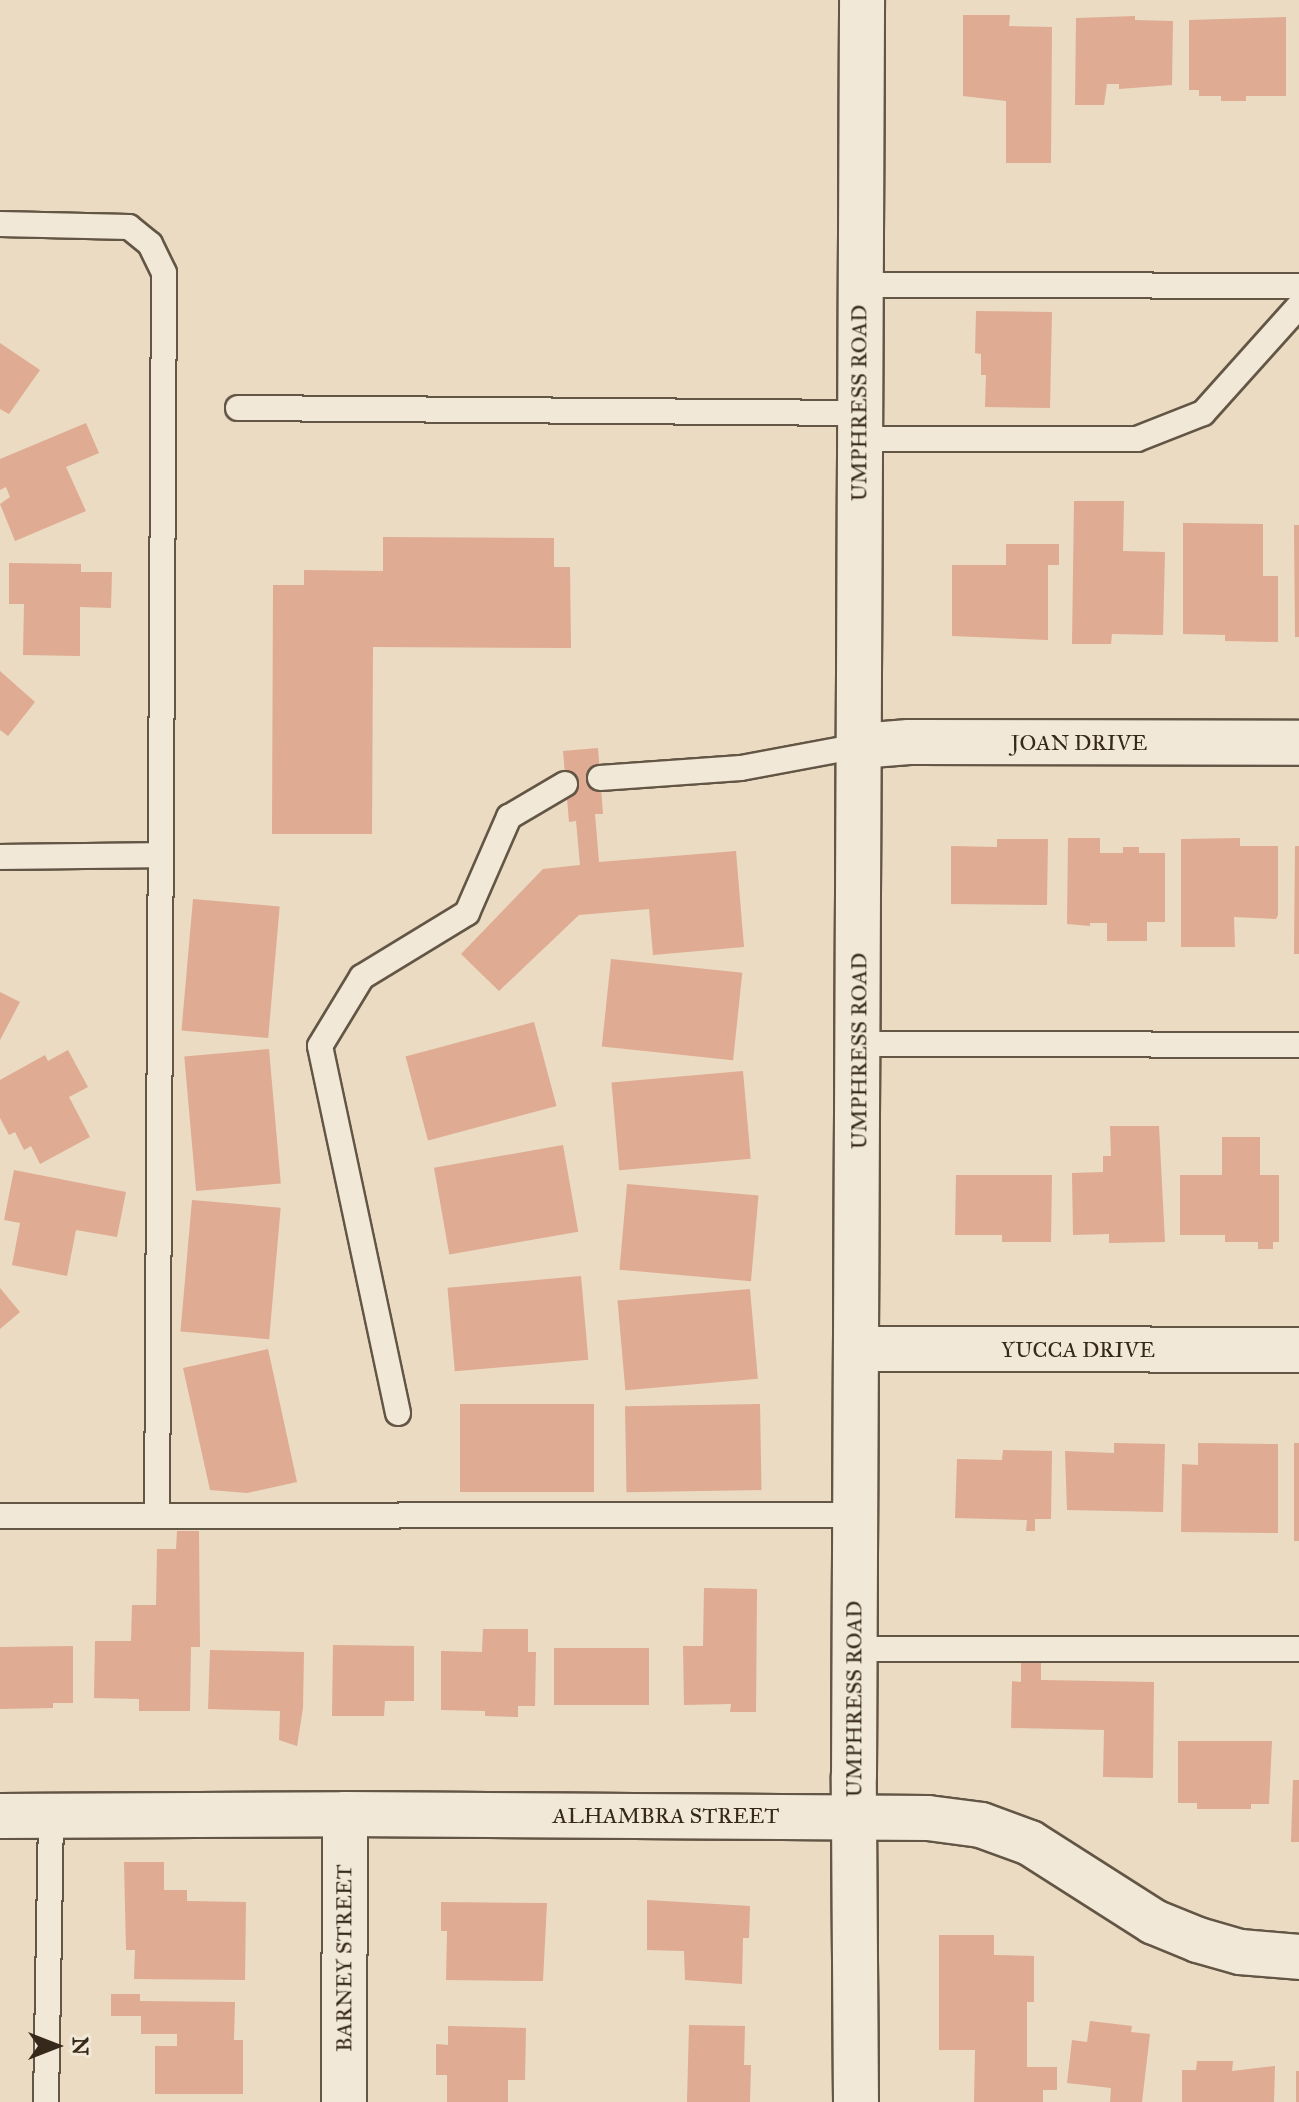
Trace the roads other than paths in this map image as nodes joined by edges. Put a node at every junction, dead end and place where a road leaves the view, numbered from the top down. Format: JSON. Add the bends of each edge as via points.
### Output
{"nodes":[{"id":1,"x":862,"y":0,"type":"edge"},
{"id":2,"x":0,"y":224,"type":"edge"},
{"id":3,"x":859,"y":285,"type":"junction"},
{"id":4,"x":1299,"y":286,"type":"edge"},
{"id":5,"x":1299,"y":306,"type":"edge"},
{"id":6,"x":238,"y":408,"type":"dead end"},
{"id":7,"x":858,"y":426,"type":"junction"},
{"id":8,"x":1299,"y":743,"type":"edge"},
{"id":9,"x":859,"y":746,"type":"junction"},
{"id":10,"x":600,"y":778,"type":"dead end"},
{"id":11,"x":565,"y":784,"type":"dead end"},
{"id":12,"x":160,"y":855,"type":"junction"},
{"id":13,"x":0,"y":857,"type":"edge"},
{"id":14,"x":859,"y":1044,"type":"junction"},
{"id":15,"x":1299,"y":1045,"type":"edge"},
{"id":16,"x":857,"y":1349,"type":"junction"},
{"id":17,"x":1299,"y":1350,"type":"edge"},
{"id":18,"x":398,"y":1413,"type":"dead end"},
{"id":19,"x":157,"y":1515,"type":"junction"},
{"id":20,"x":855,"y":1515,"type":"junction"},
{"id":21,"x":0,"y":1516,"type":"edge"},
{"id":22,"x":855,"y":1649,"type":"junction"},
{"id":23,"x":1299,"y":1649,"type":"edge"},
{"id":24,"x":51,"y":1814,"type":"junction"},
{"id":25,"x":345,"y":1814,"type":"junction"},
{"id":26,"x":0,"y":1816,"type":"edge"},
{"id":27,"x":854,"y":1818,"type":"junction"},
{"id":28,"x":1299,"y":1957,"type":"edge"},
{"id":29,"x":46,"y":2102,"type":"edge"},
{"id":30,"x":344,"y":2102,"type":"edge"},
{"id":31,"x":856,"y":2102,"type":"edge"}],
"edges":[{"from":1,"to":3,"type":"street","name":"UMPHRESS ROAD"},
{"from":2,"to":12,"type":"lane","via":[[129,227],[150,244],[164,273]]},
{"from":3,"to":4,"type":"lane"},
{"from":3,"to":7,"type":"street","name":"UMPHRESS ROAD"},
{"from":5,"to":7,"type":"lane","via":[[1203,413],[1137,439]]},
{"from":6,"to":7,"type":"lane"},
{"from":7,"to":9,"type":"street","name":"UMPHRESS ROAD"},
{"from":8,"to":9,"type":"street","name":"JOAN DRIVE"},
{"from":9,"to":10,"type":"lane","via":[[741,768]]},
{"from":9,"to":14,"type":"street","name":"UMPHRESS ROAD"},
{"from":11,"to":18,"type":"lane","via":[[509,817],[467,913],[362,977],[320,1046]]},
{"from":12,"to":13,"type":"lane"},
{"from":12,"to":19,"type":"lane"},
{"from":14,"to":15,"type":"lane"},
{"from":14,"to":16,"type":"street","name":"UMPHRESS ROAD"},
{"from":16,"to":17,"type":"street","name":"YUCCA DRIVE"},
{"from":16,"to":20,"type":"street","name":"UMPHRESS ROAD"},
{"from":19,"to":20,"type":"lane"},
{"from":19,"to":21,"type":"lane"},
{"from":20,"to":22,"type":"street","name":"UMPHRESS ROAD"},
{"from":22,"to":23,"type":"lane"},
{"from":22,"to":27,"type":"street","name":"UMPHRESS ROAD"},
{"from":24,"to":25,"type":"street","name":"ALHAMBRA STREET"},
{"from":24,"to":26,"type":"street","name":"ALHAMBRA STREET"},
{"from":24,"to":29,"type":"lane"},
{"from":25,"to":27,"type":"street","name":"ALHAMBRA STREET"},
{"from":25,"to":30,"type":"street","name":"BARNEY STREET"},
{"from":27,"to":28,"type":"street","name":"ALHAMBRA STREET","via":[[928,1818],[981,1825],[1030,1843],[1154,1922],[1240,1952]]},
{"from":27,"to":31,"type":"street","name":"UMPHRESS ROAD"}]}
